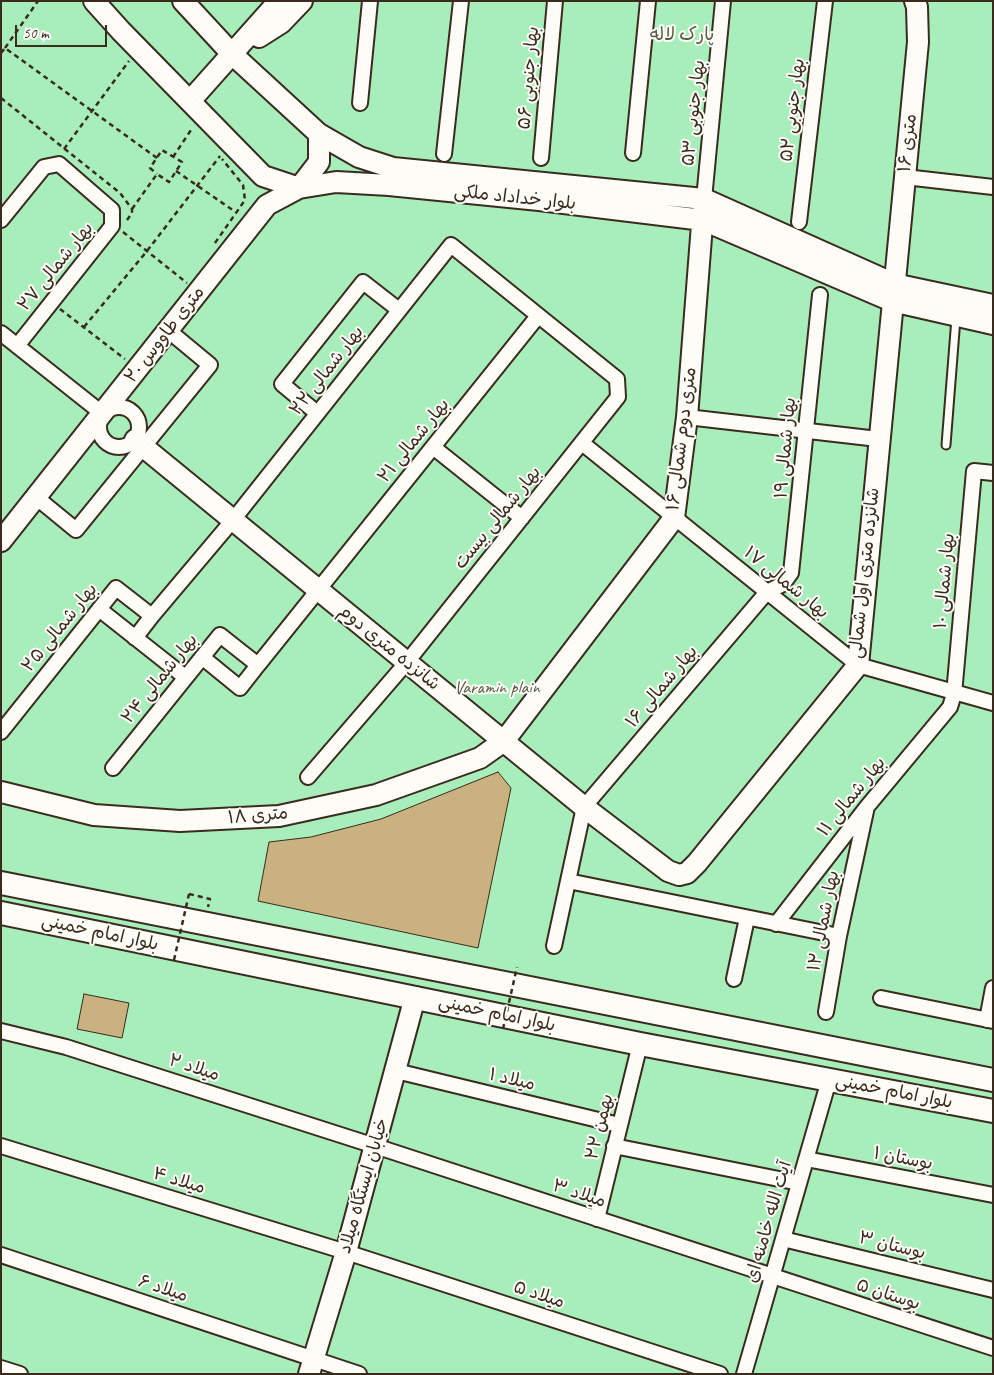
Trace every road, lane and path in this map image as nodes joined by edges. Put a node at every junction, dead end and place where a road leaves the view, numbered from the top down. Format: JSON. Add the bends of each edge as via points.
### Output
{"nodes":[{"id":1,"x":38,"y":1,"type":"edge"},
{"id":2,"x":94,"y":1,"type":"edge"},
{"id":3,"x":108,"y":1,"type":"edge"},
{"id":4,"x":183,"y":1,"type":"edge"},
{"id":5,"x":279,"y":1,"type":"edge"},
{"id":6,"x":302,"y":1,"type":"edge"},
{"id":7,"x":370,"y":1,"type":"edge"},
{"id":8,"x":461,"y":1,"type":"edge"},
{"id":9,"x":555,"y":1,"type":"edge"},
{"id":10,"x":648,"y":1,"type":"edge"},
{"id":11,"x":723,"y":1,"type":"edge"},
{"id":12,"x":825,"y":1,"type":"edge"},
{"id":13,"x":914,"y":1,"type":"edge"},
{"id":14,"x":121,"y":31,"type":"junction"},
{"id":15,"x":5,"y":48,"type":"junction"},
{"id":16,"x":1,"y":53,"type":"edge"},
{"id":17,"x":232,"y":54,"type":"junction"},
{"id":18,"x":134,"y":60,"type":"dead end"},
{"id":19,"x":1,"y":98,"type":"edge"},
{"id":20,"x":190,"y":101,"type":"junction"},
{"id":21,"x":360,"y":104,"type":"dead end"},
{"id":22,"x":91,"y":110,"type":"junction"},
{"id":23,"x":199,"y":131,"type":"dead end"},
{"id":24,"x":319,"y":134,"type":"junction"},
{"id":25,"x":64,"y":149,"type":"junction"},
{"id":26,"x":214,"y":149,"type":"dead end"},
{"id":27,"x":633,"y":153,"type":"dead end"},
{"id":28,"x":444,"y":154,"type":"dead end"},
{"id":29,"x":220,"y":156,"type":"junction"},
{"id":30,"x":173,"y":157,"type":"junction"},
{"id":31,"x":156,"y":158,"type":"junction"},
{"id":32,"x":541,"y":158,"type":"dead end"},
{"id":33,"x":176,"y":171,"type":"junction"},
{"id":34,"x":157,"y":174,"type":"junction"},
{"id":35,"x":263,"y":176,"type":"junction"},
{"id":36,"x":905,"y":177,"type":"junction"},
{"id":37,"x":197,"y":185,"type":"junction"},
{"id":38,"x":993,"y":187,"type":"edge"},
{"id":39,"x":299,"y":188,"type":"junction"},
{"id":40,"x":704,"y":199,"type":"junction"},
{"id":41,"x":132,"y":209,"type":"junction"},
{"id":42,"x":246,"y":216,"type":"junction"},
{"id":43,"x":1,"y":220,"type":"edge"},
{"id":44,"x":703,"y":220,"type":"junction"},
{"id":45,"x":799,"y":222,"type":"dead end"},
{"id":46,"x":124,"y":224,"type":"dead end"},
{"id":47,"x":120,"y":230,"type":"dead end"},
{"id":48,"x":214,"y":244,"type":"dead end"},
{"id":49,"x":147,"y":252,"type":"junction"},
{"id":50,"x":192,"y":275,"type":"dead end"},
{"id":51,"x":187,"y":283,"type":"junction"},
{"id":52,"x":181,"y":291,"type":"dead end"},
{"id":53,"x":893,"y":292,"type":"junction"},
{"id":54,"x":820,"y":295,"type":"dead end"},
{"id":55,"x":993,"y":305,"type":"edge"},
{"id":56,"x":60,"y":309,"type":"dead end"},
{"id":57,"x":399,"y":310,"type":"junction"},
{"id":58,"x":538,"y":316,"type":"junction"},
{"id":59,"x":956,"y":316,"type":"junction"},
{"id":60,"x":993,"y":324,"type":"edge"},
{"id":61,"x":84,"y":327,"type":"junction"},
{"id":62,"x":169,"y":331,"type":"junction"},
{"id":63,"x":1,"y":333,"type":"edge"},
{"id":64,"x":17,"y":346,"type":"junction"},
{"id":65,"x":131,"y":352,"type":"dead end"},
{"id":66,"x":318,"y":413,"type":"junction"},
{"id":67,"x":103,"y":414,"type":"junction"},
{"id":68,"x":687,"y":416,"type":"junction"},
{"id":69,"x":806,"y":430,"type":"junction"},
{"id":70,"x":878,"y":439,"type":"junction"},
{"id":71,"x":582,"y":443,"type":"junction"},
{"id":72,"x":139,"y":444,"type":"junction"},
{"id":73,"x":946,"y":445,"type":"dead end"},
{"id":74,"x":433,"y":447,"type":"junction"},
{"id":75,"x":993,"y":473,"type":"edge"},
{"id":76,"x":37,"y":498,"type":"junction"},
{"id":77,"x":522,"y":518,"type":"junction"},
{"id":78,"x":674,"y":518,"type":"junction"},
{"id":79,"x":233,"y":520,"type":"junction"},
{"id":80,"x":1,"y":541,"type":"edge"},
{"id":81,"x":319,"y":590,"type":"junction"},
{"id":82,"x":767,"y":592,"type":"junction"},
{"id":83,"x":99,"y":609,"type":"junction"},
{"id":84,"x":152,"y":616,"type":"junction"},
{"id":85,"x":135,"y":638,"type":"junction"},
{"id":86,"x":202,"y":657,"type":"junction"},
{"id":87,"x":407,"y":662,"type":"junction"},
{"id":88,"x":858,"y":665,"type":"junction"},
{"id":89,"x":258,"y":666,"type":"junction"},
{"id":90,"x":185,"y":677,"type":"junction"},
{"id":91,"x":954,"y":694,"type":"junction"},
{"id":92,"x":993,"y":703,"type":"edge"},
{"id":93,"x":1,"y":732,"type":"edge"},
{"id":94,"x":504,"y":741,"type":"junction"},
{"id":95,"x":114,"y":768,"type":"dead end"},
{"id":96,"x":308,"y":777,"type":"dead end"},
{"id":97,"x":1,"y":792,"type":"edge"},
{"id":98,"x":584,"y":807,"type":"junction"},
{"id":99,"x":866,"y":808,"type":"junction"},
{"id":100,"x":668,"y":871,"type":"joint"},
{"id":101,"x":568,"y":881,"type":"junction"},
{"id":102,"x":1,"y":882,"type":"edge"},
{"id":103,"x":210,"y":899,"type":"dead end"},
{"id":104,"x":1,"y":913,"type":"edge"},
{"id":105,"x":747,"y":918,"type":"junction"},
{"id":106,"x":776,"y":924,"type":"junction"},
{"id":107,"x":839,"y":936,"type":"junction"},
{"id":108,"x":554,"y":946,"type":"dead end"},
{"id":109,"x":174,"y":960,"type":"dead end"},
{"id":110,"x":517,"y":967,"type":"dead end"},
{"id":111,"x":734,"y":978,"type":"dead end"},
{"id":112,"x":993,"y":988,"type":"edge"},
{"id":113,"x":415,"y":997,"type":"junction"},
{"id":114,"x":881,"y":998,"type":"dead end"},
{"id":115,"x":826,"y":1012,"type":"dead end"},
{"id":116,"x":990,"y":1020,"type":"edge"},
{"id":117,"x":503,"y":1029,"type":"dead end"},
{"id":118,"x":1,"y":1031,"type":"edge"},
{"id":119,"x":640,"y":1044,"type":"junction"},
{"id":120,"x":396,"y":1071,"type":"junction"},
{"id":121,"x":829,"y":1080,"type":"junction"},
{"id":122,"x":993,"y":1080,"type":"edge"},
{"id":123,"x":993,"y":1111,"type":"edge"},
{"id":124,"x":619,"y":1125,"type":"junction"},
{"id":125,"x":1,"y":1146,"type":"edge"},
{"id":126,"x":375,"y":1146,"type":"junction"},
{"id":127,"x":614,"y":1146,"type":"junction"},
{"id":128,"x":806,"y":1159,"type":"junction"},
{"id":129,"x":799,"y":1183,"type":"junction"},
{"id":130,"x":993,"y":1195,"type":"edge"},
{"id":131,"x":596,"y":1219,"type":"junction"},
{"id":132,"x":783,"y":1239,"type":"junction"},
{"id":133,"x":346,"y":1252,"type":"junction"},
{"id":134,"x":1,"y":1255,"type":"edge"},
{"id":135,"x":772,"y":1277,"type":"junction"},
{"id":136,"x":993,"y":1290,"type":"edge"},
{"id":137,"x":993,"y":1348,"type":"edge"},
{"id":138,"x":311,"y":1366,"type":"edge"},
{"id":139,"x":1,"y":1368,"type":"edge"},
{"id":140,"x":20,"y":1374,"type":"edge"},
{"id":141,"x":359,"y":1374,"type":"edge"},
{"id":142,"x":720,"y":1374,"type":"edge"},
{"id":143,"x":744,"y":1374,"type":"edge"}],
"edges":[{"from":1,"to":15,"type":"path"},
{"from":2,"to":14,"type":"street","name":"بلوار خداداد ملکی"},
{"from":3,"to":14,"type":"street"},
{"from":4,"to":17,"type":"street","name":"بلوار خداداد ملکی"},
{"from":5,"to":17,"type":"street"},
{"from":6,"to":17,"type":"street","via":[[281,23]]},
{"from":7,"to":21,"type":"street"},
{"from":8,"to":28,"type":"street"},
{"from":9,"to":32,"type":"street","name":"بهار جنوبی ۵۶"},
{"from":10,"to":27,"type":"street"},
{"from":11,"to":40,"type":"street","name":"بهار جنوبی ۵۳"},
{"from":12,"to":45,"type":"street","name":"بهار جنوبی ۵۲"},
{"from":13,"to":36,"type":"street","name":"۱۶ متری","via":[[918,42]]},
{"from":14,"to":20,"type":"street","name":"بلوار خداداد ملکی"},
{"from":15,"to":16,"type":"path"},
{"from":15,"to":22,"type":"path"},
{"from":17,"to":20,"type":"street"},
{"from":17,"to":24,"type":"street","name":"بلوار خداداد ملکی"},
{"from":18,"to":22,"type":"path","via":[[132,58]]},
{"from":19,"to":25,"type":"path"},
{"from":20,"to":35,"type":"street","name":"بلوار خداداد ملکی"},
{"from":22,"to":25,"type":"path"},
{"from":22,"to":31,"type":"path"},
{"from":23,"to":30,"type":"path","via":[[194,126]]},
{"from":24,"to":39,"type":"street","name":"۲۰ متری طاووس","via":[[319,162]]},
{"from":24,"to":40,"type":"street","name":"بلوار خداداد ملکی","via":[[359,157],[394,168]]},
{"from":25,"to":41,"type":"path","via":[[120,193]]},
{"from":26,"to":29,"type":"path"},
{"from":29,"to":37,"type":"path"},
{"from":29,"to":42,"type":"path","via":[[243,185]]},
{"from":30,"to":31,"type":"path","via":[[162,150]]},
{"from":30,"to":33,"type":"path","via":[[182,162]]},
{"from":31,"to":34,"type":"path","via":[[150,168]]},
{"from":33,"to":34,"type":"path","via":[[170,182]]},
{"from":33,"to":37,"type":"path"},
{"from":34,"to":41,"type":"path"},
{"from":35,"to":39,"type":"street","name":"بلوار خداداد ملکی"},
{"from":35,"to":42,"type":"street"},
{"from":36,"to":38,"type":"street"},
{"from":36,"to":53,"type":"street","name":"۱۶ متری"},
{"from":37,"to":42,"type":"path"},
{"from":37,"to":49,"type":"path"},
{"from":39,"to":42,"type":"street","name":"۲۰ متری طاووس"},
{"from":39,"to":44,"type":"street","name":"بلوار خداداد ملکی","via":[[336,182],[389,185]]},
{"from":40,"to":44,"type":"street","name":"۱۶ متری دوم شمالی"},
{"from":40,"to":53,"type":"street","name":"بلوار خداداد ملکی"},
{"from":41,"to":46,"type":"path"},
{"from":42,"to":48,"type":"path"},
{"from":42,"to":62,"type":"street","name":"۲۰ متری طاووس"},
{"from":43,"to":64,"type":"street","name":"بهار شمالی ۲۷","via":[[44,167],[59,164],[112,210],[112,226]]},
{"from":44,"to":53,"type":"street","name":"بلوار خداداد ملکی"},
{"from":44,"to":68,"type":"street","name":"۱۶ متری دوم شمالی"},
{"from":47,"to":49,"type":"path"},
{"from":49,"to":51,"type":"path"},
{"from":49,"to":61,"type":"path"},
{"from":50,"to":51,"type":"path"},
{"from":51,"to":52,"type":"path"},
{"from":53,"to":55,"type":"street","name":"بلوار خداداد ملکی"},
{"from":53,"to":59,"type":"street","name":"بلوار خداداد ملکی"},
{"from":53,"to":70,"type":"street","name":"شانزده متری اول شمالی"},
{"from":54,"to":69,"type":"street","name":"بهار شمالی ۱۹"},
{"from":56,"to":61,"type":"path"},
{"from":57,"to":58,"type":"street","name":"بهار شمالی ۲۲","via":[[450,245]]},
{"from":57,"to":66,"type":"street","name":"بهار شمالی ۲۲"},
{"from":57,"to":66,"type":"street","via":[[364,282],[282,384]]},
{"from":58,"to":71,"type":"street","name":"بهار شمالی بیست","via":[[617,379],[618,397]]},
{"from":58,"to":74,"type":"street","name":"بهار شمالی ۲۱"},
{"from":59,"to":60,"type":"street","name":"بلوار خداداد ملکی"},
{"from":59,"to":73,"type":"lane"},
{"from":61,"to":65,"type":"path","via":[[125,359]]},
{"from":62,"to":67,"type":"street","name":"۲۰ متری طاووس"},
{"from":62,"to":72,"type":"street","via":[[210,365]]},
{"from":63,"to":64,"type":"street"},
{"from":64,"to":67,"type":"street"},
{"from":66,"to":79,"type":"street","name":"بهار شمالی ۲۲"},
{"from":67,"to":72,"type":"street","via":[[116,406],[132,411],[139,425]]},
{"from":67,"to":72,"type":"street","via":[[98,430],[106,444],[121,448]]},
{"from":67,"to":76,"type":"street","name":"۲۰ متری طاووس"},
{"from":68,"to":69,"type":"street"},
{"from":68,"to":78,"type":"street","name":"۱۶ متری دوم شمالی"},
{"from":69,"to":70,"type":"street"},
{"from":69,"to":82,"type":"street","name":"بهار شمالی ۱۹","via":[[791,573],[783,584]]},
{"from":70,"to":88,"type":"street","name":"شانزده متری اول شمالی"},
{"from":71,"to":77,"type":"street","name":"بهار شمالی بیست"},
{"from":71,"to":78,"type":"street","name":"بهار شمالی ۱۷"},
{"from":72,"to":76,"type":"street","via":[[76,530]]},
{"from":72,"to":79,"type":"street","name":"شانزده متری دوم"},
{"from":74,"to":77,"type":"street"},
{"from":74,"to":81,"type":"street","name":"بهار شمالی ۲۱"},
{"from":75,"to":91,"type":"street","name":"بهار شمالی ۱۰","via":[[974,471]]},
{"from":76,"to":80,"type":"street","name":"۲۰ متری طاووس"},
{"from":77,"to":87,"type":"street","name":"بهار شمالی بیست"},
{"from":78,"to":82,"type":"street","name":"بهار شمالی ۱۷"},
{"from":78,"to":94,"type":"street","name":"۱۶ متری دوم شمالی"},
{"from":79,"to":81,"type":"street","name":"شانزده متری دوم"},
{"from":79,"to":84,"type":"street"},
{"from":81,"to":87,"type":"street","name":"شانزده متری دوم"},
{"from":81,"to":89,"type":"street"},
{"from":82,"to":88,"type":"street","name":"بهار شمالی ۱۷"},
{"from":82,"to":98,"type":"street","name":"بهار شمالی ۱۶"},
{"from":83,"to":84,"type":"street","name":"بهار شمالی ۲۵","via":[[116,588]]},
{"from":83,"to":85,"type":"street"},
{"from":83,"to":93,"type":"street","name":"بهار شمالی ۲۵"},
{"from":84,"to":85,"type":"street"},
{"from":85,"to":90,"type":"street"},
{"from":86,"to":89,"type":"street","name":"بهار شمالی ۲۴","via":[[220,635]]},
{"from":86,"to":89,"type":"street","via":[[240,688]]},
{"from":86,"to":90,"type":"street","name":"بهار شمالی ۲۴"},
{"from":87,"to":94,"type":"street","name":"شانزده متری دوم"},
{"from":87,"to":96,"type":"street","name":"بهار شمالی بیست"},
{"from":88,"to":91,"type":"street","name":"بهار شمالی ۱۷"},
{"from":88,"to":100,"type":"street","name":"شانزده متری اول شمالی","via":[[697,863],[679,875]]},
{"from":90,"to":95,"type":"street","name":"بهار شمالی ۲۴"},
{"from":91,"to":92,"type":"street","name":"بهار شمالی ۱۷"},
{"from":91,"to":99,"type":"street","name":"بهار شمالی ۱۱","via":[[950,706]]},
{"from":94,"to":97,"type":"street","name":"۱۸ متری","via":[[480,758],[376,795],[279,816],[180,821],[94,814]]},
{"from":94,"to":98,"type":"street","name":"شانزده متری دوم"},
{"from":98,"to":100,"type":"street","name":"شانزده متری دوم"},
{"from":98,"to":101,"type":"street"},
{"from":99,"to":106,"type":"street","name":"بهار شمالی ۱۱"},
{"from":99,"to":107,"type":"street","name":"بهار شمالی ۱۲"},
{"from":101,"to":105,"type":"street"},
{"from":101,"to":108,"type":"street"},
{"from":102,"to":122,"type":"main road","name":"بلوار امام خمینی"},
{"from":103,"to":109,"type":"path","bridge":true,"via":[[189,894]]},
{"from":104,"to":113,"type":"main road","name":"بلوار امام خمینی"},
{"from":105,"to":106,"type":"street"},
{"from":105,"to":111,"type":"street"},
{"from":106,"to":107,"type":"street"},
{"from":107,"to":115,"type":"street","name":"بهار شمالی ۱۲"},
{"from":110,"to":117,"type":"path","bridge":true},
{"from":112,"to":116,"type":"street"},
{"from":113,"to":119,"type":"main road","name":"بلوار امام خمینی"},
{"from":113,"to":120,"type":"street","name":"خیابان ایستگاه میلاد"},
{"from":114,"to":116,"type":"street"},
{"from":118,"to":126,"type":"street","name":"میلاد ۲","via":[[66,1047]]},
{"from":119,"to":121,"type":"main road","name":"بلوار امام خمینی"},
{"from":119,"to":124,"type":"street","name":"۲۲ بهمن"},
{"from":120,"to":124,"type":"street","name":"میلاد ۱"},
{"from":120,"to":126,"type":"street","name":"خیابان ایستگاه میلاد"},
{"from":121,"to":123,"type":"main road","name":"بلوار امام خمینی"},
{"from":121,"to":128,"type":"street","name":"آیت الله خامنه ای"},
{"from":124,"to":127,"type":"street","name":"۲۲ بهمن"},
{"from":125,"to":133,"type":"street","name":"میلاد ۴"},
{"from":126,"to":131,"type":"street","name":"میلاد ۳"},
{"from":126,"to":133,"type":"street","name":"خیابان ایستگاه میلاد"},
{"from":127,"to":129,"type":"street"},
{"from":127,"to":131,"type":"street","name":"۲۲ بهمن"},
{"from":128,"to":129,"type":"street","name":"آیت الله خامنه ای"},
{"from":128,"to":130,"type":"street","name":"بوستان ۱"},
{"from":129,"to":132,"type":"street","name":"آیت الله خامنه ای"},
{"from":131,"to":135,"type":"street","name":"میلاد ۳"},
{"from":132,"to":135,"type":"street","name":"آیت الله خامنه ای"},
{"from":132,"to":136,"type":"street","name":"بوستان ۳"},
{"from":133,"to":138,"type":"street","name":"خیابان ایستگاه میلاد"},
{"from":133,"to":142,"type":"street","name":"میلاد ۵"},
{"from":134,"to":138,"type":"street","name":"میلاد ۶"},
{"from":135,"to":137,"type":"street","name":"بوستان ۵"},
{"from":135,"to":143,"type":"street","name":"آیت الله خامنه ای"},
{"from":138,"to":141,"type":"street","name":"میلاد ۶"},
{"from":139,"to":140,"type":"street"}]}
